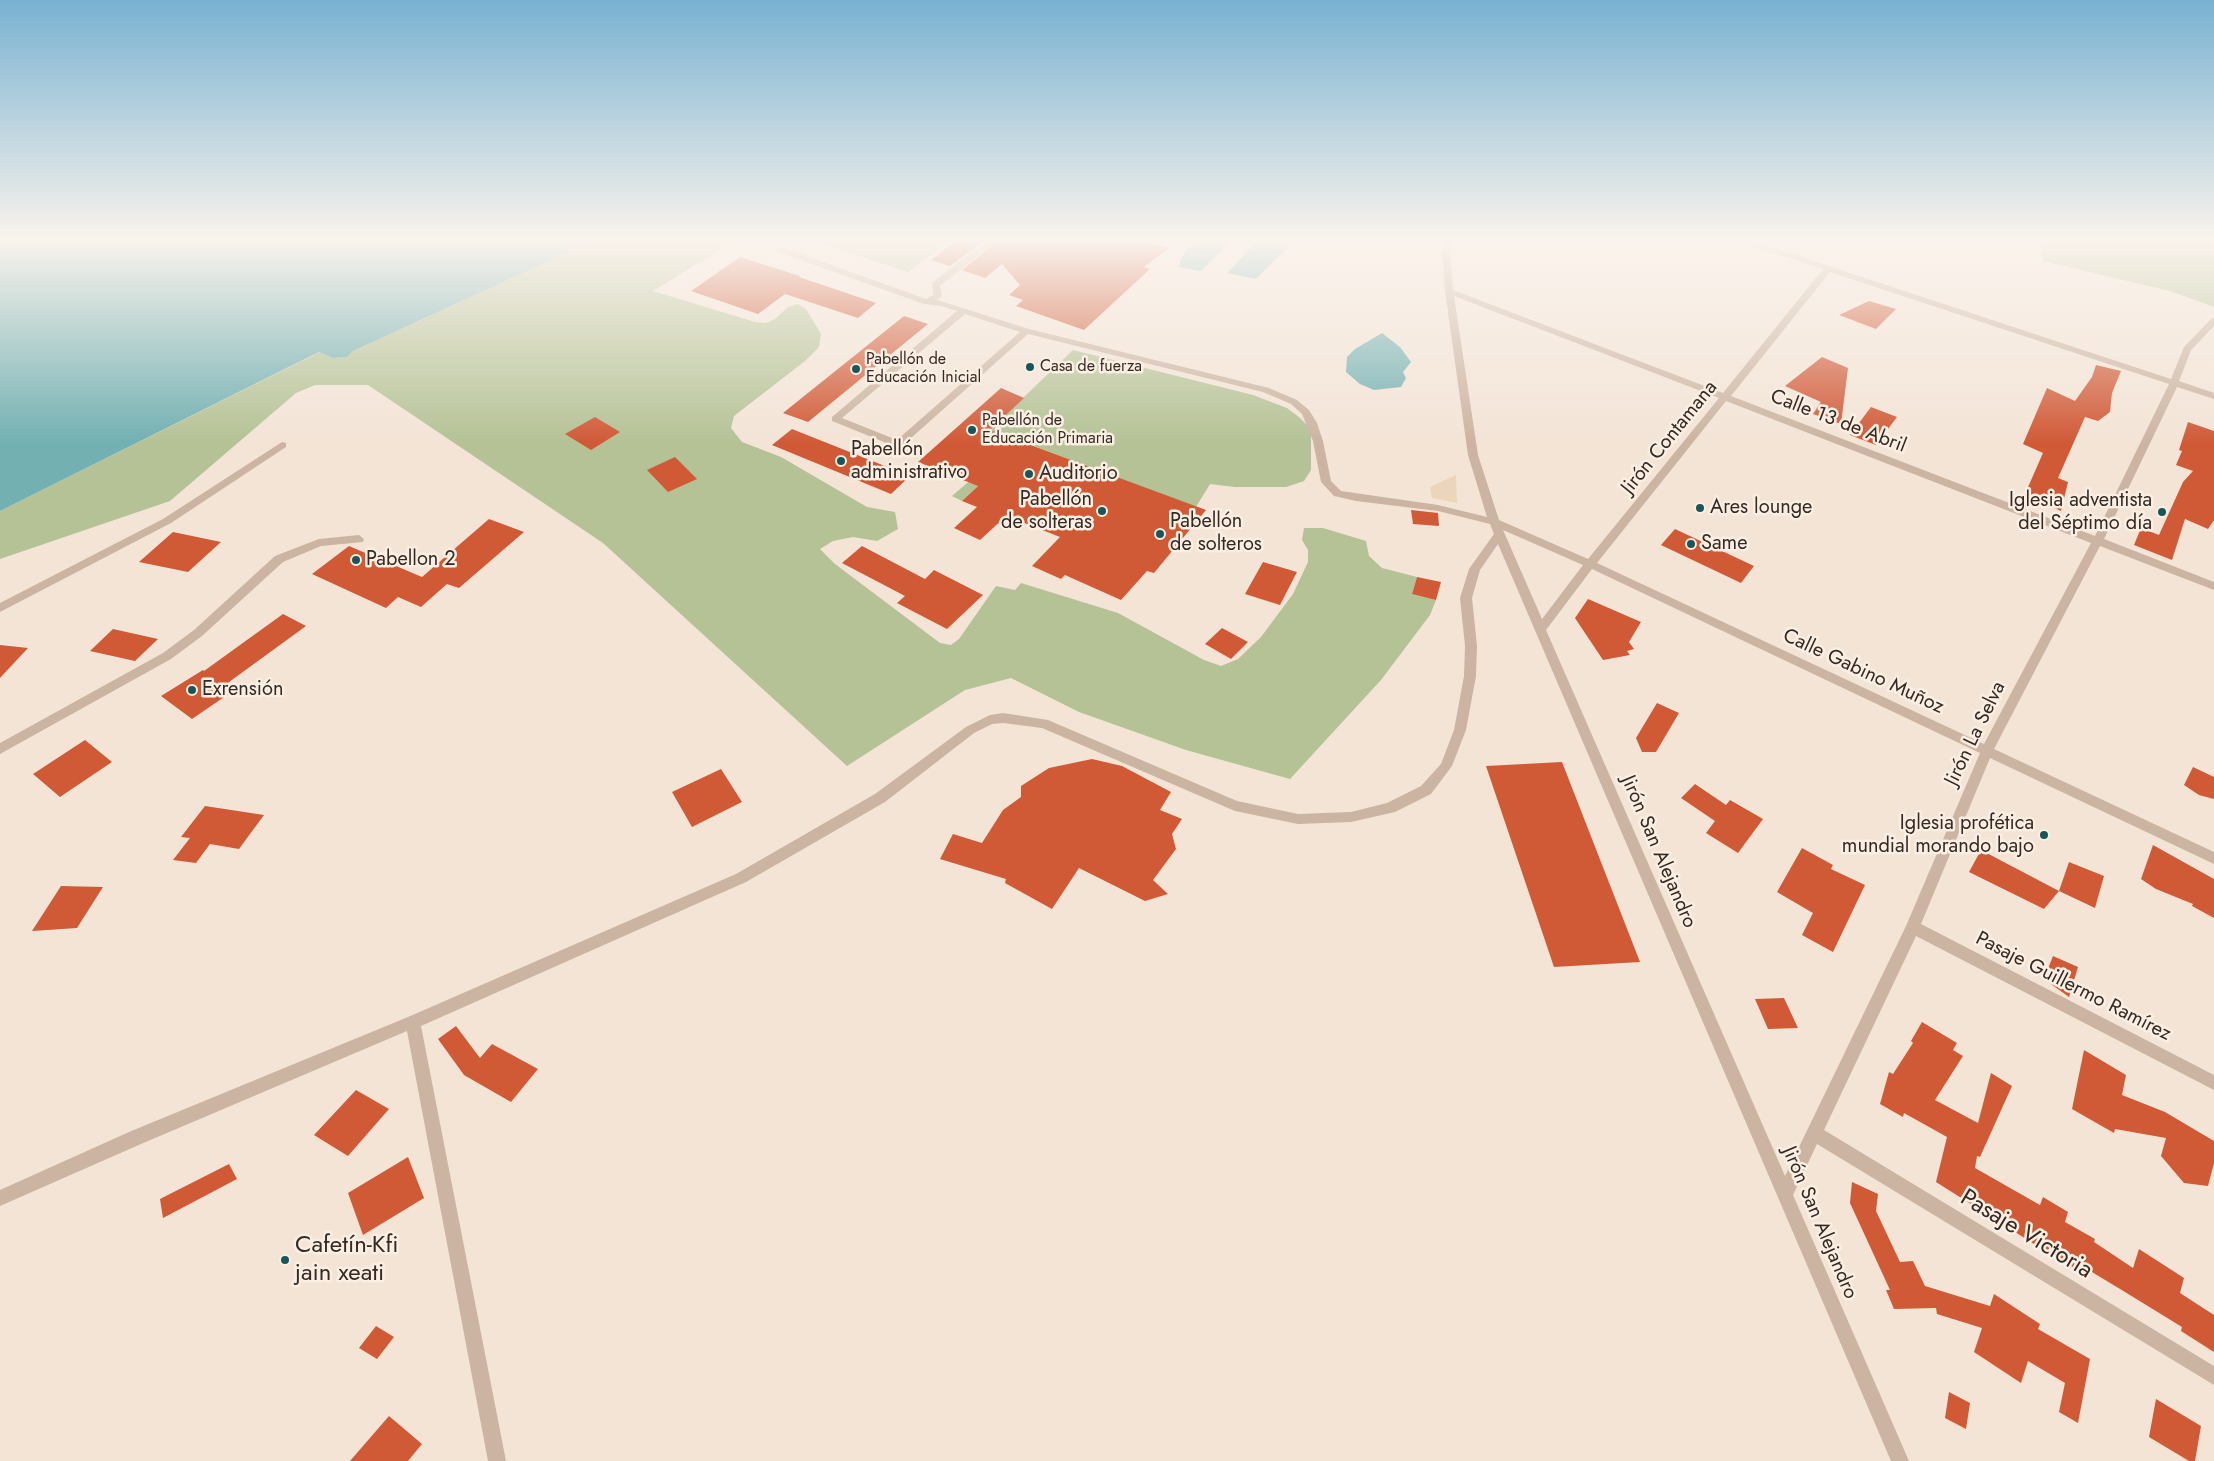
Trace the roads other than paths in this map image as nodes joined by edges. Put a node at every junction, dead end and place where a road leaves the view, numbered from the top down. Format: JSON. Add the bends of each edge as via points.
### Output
{"nodes":[{"id":1,"x":956,"y":308,"type":"edge"},
{"id":2,"x":1451,"y":308,"type":"edge"},
{"id":3,"x":1493,"y":308,"type":"edge"},
{"id":4,"x":1797,"y":308,"type":"edge"},
{"id":5,"x":1950,"y":308,"type":"edge"},
{"id":6,"x":963,"y":311,"type":"junction"},
{"id":7,"x":2214,"y":321,"type":"edge"},
{"id":8,"x":1026,"y":331,"type":"junction"},
{"id":9,"x":2174,"y":383,"type":"junction"},
{"id":10,"x":2214,"y":396,"type":"edge"},
{"id":11,"x":1725,"y":399,"type":"junction"},
{"id":12,"x":282,"y":445,"type":"dead end"},
{"id":13,"x":1497,"y":528,"type":"junction"},
{"id":14,"x":360,"y":539,"type":"dead end"},
{"id":15,"x":2097,"y":542,"type":"junction"},
{"id":16,"x":1590,"y":564,"type":"junction"},
{"id":17,"x":2214,"y":586,"type":"edge"},
{"id":18,"x":0,"y":608,"type":"edge"},
{"id":19,"x":1540,"y":630,"type":"junction"},
{"id":20,"x":0,"y":749,"type":"edge"},
{"id":21,"x":1987,"y":751,"type":"junction"},
{"id":22,"x":2214,"y":858,"type":"edge"},
{"id":23,"x":1913,"y":927,"type":"junction"},
{"id":24,"x":413,"y":1022,"type":"junction"},
{"id":25,"x":2214,"y":1083,"type":"edge"},
{"id":26,"x":1814,"y":1134,"type":"junction"},
{"id":27,"x":1785,"y":1194,"type":"junction"},
{"id":28,"x":0,"y":1198,"type":"edge"},
{"id":29,"x":2214,"y":1376,"type":"edge"},
{"id":30,"x":497,"y":1461,"type":"edge"},
{"id":31,"x":1900,"y":1461,"type":"edge"}],
"edges":[{"from":1,"to":6,"type":"street","name":"Calle Gabino Muñoz"},
{"from":2,"to":13,"type":"street","name":"Jirón San Alejandro","via":[[1473,456]]},
{"from":3,"to":11,"type":"street","name":"Calle 13 de Abril"},
{"from":4,"to":11,"type":"street","name":"Jirón Contamana"},
{"from":5,"to":9,"type":"street"},
{"from":6,"to":8,"type":"street","name":"Calle Gabino Muñoz"},
{"from":6,"to":8,"type":"street","via":[[835,419],[898,444]]},
{"from":7,"to":9,"type":"street","name":"Jirón La Selva","via":[[2187,349]]},
{"from":8,"to":13,"type":"street","name":"Calle Gabino Muñoz","via":[[1266,390],[1294,402],[1306,412],[1318,441],[1326,482],[1338,494],[1438,508]]},
{"from":9,"to":10,"type":"street"},
{"from":9,"to":15,"type":"street","name":"Jirón La Selva"},
{"from":11,"to":15,"type":"street","name":"Calle 13 de Abril"},
{"from":11,"to":16,"type":"street","name":"Jirón Contamana"},
{"from":12,"to":18,"type":"street","via":[[167,521]]},
{"from":13,"to":16,"type":"street","name":"Calle Gabino Muñoz"},
{"from":13,"to":19,"type":"street","name":"Jirón San Alejandro"},
{"from":13,"to":24,"type":"street","via":[[1474,569],[1466,598],[1471,646],[1470,676],[1460,730],[1446,766],[1426,790],[1390,808],[1351,817],[1298,819],[1235,806],[1044,723],[1003,718],[990,720],[970,730],[880,798],[741,878]]},
{"from":14,"to":20,"type":"street","via":[[319,543],[279,559],[198,633],[167,656]]},
{"from":15,"to":17,"type":"street","name":"Calle 13 de Abril"},
{"from":15,"to":21,"type":"street","name":"Jirón La Selva"},
{"from":16,"to":19,"type":"street","name":"Jirón Contamana"},
{"from":16,"to":21,"type":"street","name":"Calle Gabino Muñoz"},
{"from":19,"to":27,"type":"street","name":"Jirón San Alejandro"},
{"from":21,"to":22,"type":"street","name":"Calle Gabino Muñoz"},
{"from":21,"to":23,"type":"street","name":"Jirón La Selva"},
{"from":23,"to":25,"type":"street","name":"Pasaje Guillermo Ramírez"},
{"from":23,"to":26,"type":"street","name":"Jirón La Selva"},
{"from":24,"to":28,"type":"street"},
{"from":24,"to":30,"type":"street"},
{"from":26,"to":27,"type":"street","name":"Jirón La Selva"},
{"from":26,"to":29,"type":"street","name":"Pasaje Victoria"},
{"from":27,"to":31,"type":"street","name":"Jirón San Alejandro"}]}
